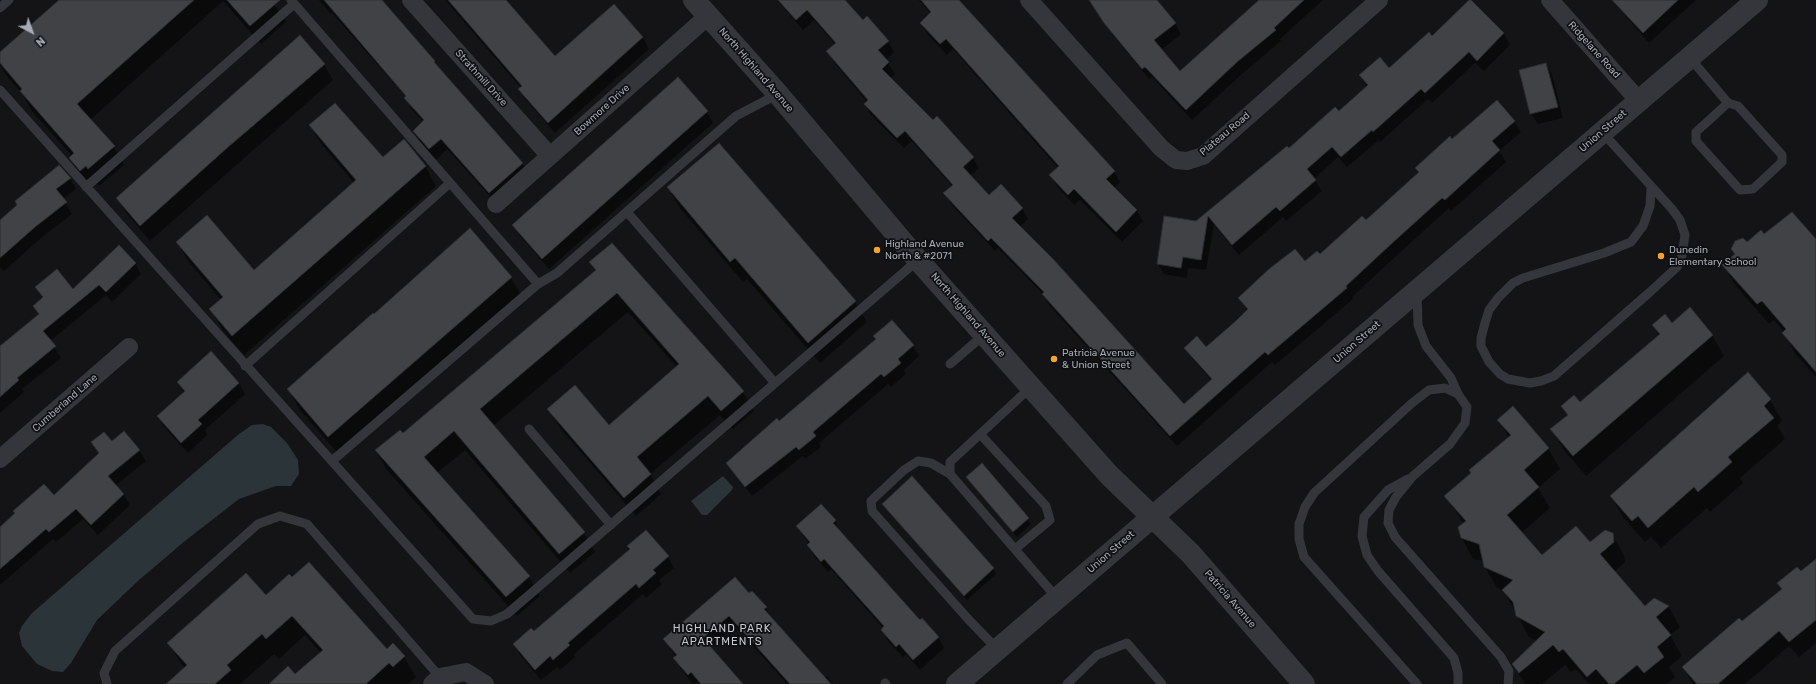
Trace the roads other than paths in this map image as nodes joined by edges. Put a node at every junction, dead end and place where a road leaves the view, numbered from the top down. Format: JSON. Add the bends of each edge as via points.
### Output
{"nodes":[{"id":1,"x":9,"y":0,"type":"edge"},
{"id":2,"x":411,"y":0,"type":"edge"},
{"id":3,"x":1029,"y":0,"type":"edge"},
{"id":4,"x":1379,"y":0,"type":"edge"},
{"id":5,"x":1550,"y":0,"type":"edge"},
{"id":6,"x":1757,"y":0,"type":"edge"},
{"id":7,"x":293,"y":2,"type":"edge"},
{"id":8,"x":0,"y":8,"type":"edge"},
{"id":9,"x":701,"y":8,"type":"edge"},
{"id":10,"x":1690,"y":58,"type":"junction"},
{"id":11,"x":0,"y":90,"type":"edge"},
{"id":12,"x":778,"y":94,"type":"junction"},
{"id":13,"x":1639,"y":101,"type":"junction"},
{"id":14,"x":1728,"y":103,"type":"junction"},
{"id":15,"x":1602,"y":132,"type":"junction"},
{"id":16,"x":550,"y":156,"type":"junction"},
{"id":17,"x":450,"y":183,"type":"junction"},
{"id":18,"x":86,"y":187,"type":"junction"},
{"id":19,"x":1651,"y":187,"type":"junction"},
{"id":20,"x":496,"y":204,"type":"dead end"},
{"id":21,"x":627,"y":212,"type":"junction"},
{"id":22,"x":918,"y":260,"type":"junction"},
{"id":23,"x":538,"y":284,"type":"junction"},
{"id":24,"x":1417,"y":291,"type":"junction"},
{"id":25,"x":985,"y":334,"type":"junction"},
{"id":26,"x":129,"y":347,"type":"dead end"},
{"id":27,"x":950,"y":364,"type":"dead end"},
{"id":28,"x":245,"y":366,"type":"junction"},
{"id":29,"x":776,"y":383,"type":"junction"},
{"id":30,"x":1032,"y":387,"type":"junction"},
{"id":31,"x":1458,"y":394,"type":"junction"},
{"id":32,"x":529,"y":429,"type":"dead end"},
{"id":33,"x":980,"y":434,"type":"junction"},
{"id":34,"x":0,"y":459,"type":"edge"},
{"id":35,"x":332,"y":460,"type":"junction"},
{"id":36,"x":950,"y":474,"type":"junction"},
{"id":37,"x":1413,"y":476,"type":"junction"},
{"id":38,"x":1153,"y":517,"type":"junction"},
{"id":39,"x":611,"y":525,"type":"junction"},
{"id":40,"x":1015,"y":549,"type":"junction"},
{"id":41,"x":1058,"y":598,"type":"junction"},
{"id":42,"x":998,"y":649,"type":"junction"},
{"id":43,"x":436,"y":680,"type":"edge"},
{"id":44,"x":107,"y":684,"type":"edge"},
{"id":45,"x":485,"y":684,"type":"edge"},
{"id":46,"x":958,"y":684,"type":"edge"},
{"id":47,"x":1067,"y":684,"type":"edge"},
{"id":48,"x":1162,"y":684,"type":"edge"},
{"id":49,"x":1304,"y":684,"type":"edge"},
{"id":50,"x":1416,"y":684,"type":"edge"},
{"id":51,"x":1458,"y":684,"type":"edge"},
{"id":52,"x":1508,"y":684,"type":"edge"}],
"edges":[{"from":1,"to":8,"type":"lane"},
{"from":2,"to":16,"type":"street","name":"Strathmill Drive"},
{"from":3,"to":4,"type":"street","name":"Plateau Road","via":[[1162,148],[1176,160],[1187,161],[1203,156]]},
{"from":5,"to":13,"type":"street","name":"Ridgelane Road"},
{"from":6,"to":10,"type":"street","name":"Union Street"},
{"from":7,"to":17,"type":"lane"},
{"from":7,"to":18,"type":"lane"},
{"from":9,"to":12,"type":"street","name":"North Highland Avenue"},
{"from":9,"to":16,"type":"street","name":"Bowmore Drive"},
{"from":10,"to":13,"type":"street","name":"Union Street"},
{"from":10,"to":14,"type":"lane"},
{"from":11,"to":18,"type":"lane"},
{"from":12,"to":21,"type":"lane","via":[[736,116]]},
{"from":12,"to":22,"type":"street","name":"North Highland Avenue"},
{"from":13,"to":15,"type":"street","name":"Union Street"},
{"from":14,"to":14,"type":"lane","via":[[1696,132],[1696,141],[1740,190],[1753,189],[1782,162],[1782,155],[1738,106]]},
{"from":15,"to":19,"type":"lane"},
{"from":15,"to":24,"type":"street","name":"Union Street"},
{"from":16,"to":20,"type":"street","name":"Bowmore Drive"},
{"from":17,"to":23,"type":"lane"},
{"from":17,"to":28,"type":"lane"},
{"from":18,"to":28,"type":"lane"},
{"from":19,"to":19,"type":"lane","via":[[1650,206],[1643,226],[1631,242],[1523,278],[1513,283],[1498,298],[1489,310],[1481,338],[1484,354],[1493,368],[1508,379],[1520,382],[1541,381],[1554,376],[1677,267],[1684,252],[1684,228],[1672,209]]},
{"from":21,"to":23,"type":"lane","via":[[557,273]]},
{"from":21,"to":29,"type":"lane"},
{"from":22,"to":25,"type":"street","name":"North Highland Avenue"},
{"from":22,"to":29,"type":"lane"},
{"from":23,"to":35,"type":"lane"},
{"from":24,"to":31,"type":"lane","via":[[1418,325],[1426,346],[1451,378]]},
{"from":24,"to":38,"type":"street","name":"Union Street"},
{"from":25,"to":27,"type":"lane"},
{"from":25,"to":30,"type":"street","name":"North Highland Avenue"},
{"from":26,"to":34,"type":"street","name":"Cumberland Lane"},
{"from":28,"to":35,"type":"lane"},
{"from":29,"to":39,"type":"lane"},
{"from":30,"to":33,"type":"lane"},
{"from":30,"to":38,"type":"street","name":"North Highland Avenue","via":[[1108,475]]},
{"from":31,"to":37,"type":"lane","via":[[1467,407],[1465,423],[1450,444]]},
{"from":31,"to":50,"type":"lane","via":[[1445,388],[1429,390],[1412,403],[1314,493],[1305,507],[1299,524],[1299,539],[1304,557]]},
{"from":32,"to":39,"type":"lane"},
{"from":33,"to":36,"type":"lane","via":[[950,462]]},
{"from":33,"to":40,"type":"lane","via":[[1046,506],[1050,520]]},
{"from":35,"to":39,"type":"lane","via":[[473,619],[491,621],[507,614]]},
{"from":36,"to":40,"type":"lane"},
{"from":36,"to":42,"type":"lane","via":[[931,463],[918,461],[904,470],[871,501],[872,511]]},
{"from":37,"to":51,"type":"lane","via":[[1388,490],[1364,517],[1362,536],[1367,555],[1378,571],[1454,658]]},
{"from":37,"to":52,"type":"lane","via":[[1396,497],[1388,523],[1395,537],[1501,656],[1509,671]]},
{"from":38,"to":41,"type":"street","name":"Union Street"},
{"from":38,"to":49,"type":"street","name":"Patricia Avenue","via":[[1191,554]]},
{"from":40,"to":41,"type":"lane"},
{"from":41,"to":42,"type":"street","name":"Union Street"},
{"from":42,"to":46,"type":"street","name":"Union Street"},
{"from":43,"to":44,"type":"lane","via":[[306,524],[280,516],[258,524],[115,650],[104,673]]},
{"from":43,"to":45,"type":"street","via":[[466,672]]},
{"from":47,"to":48,"type":"lane","via":[[1097,655],[1127,643]]}]}
